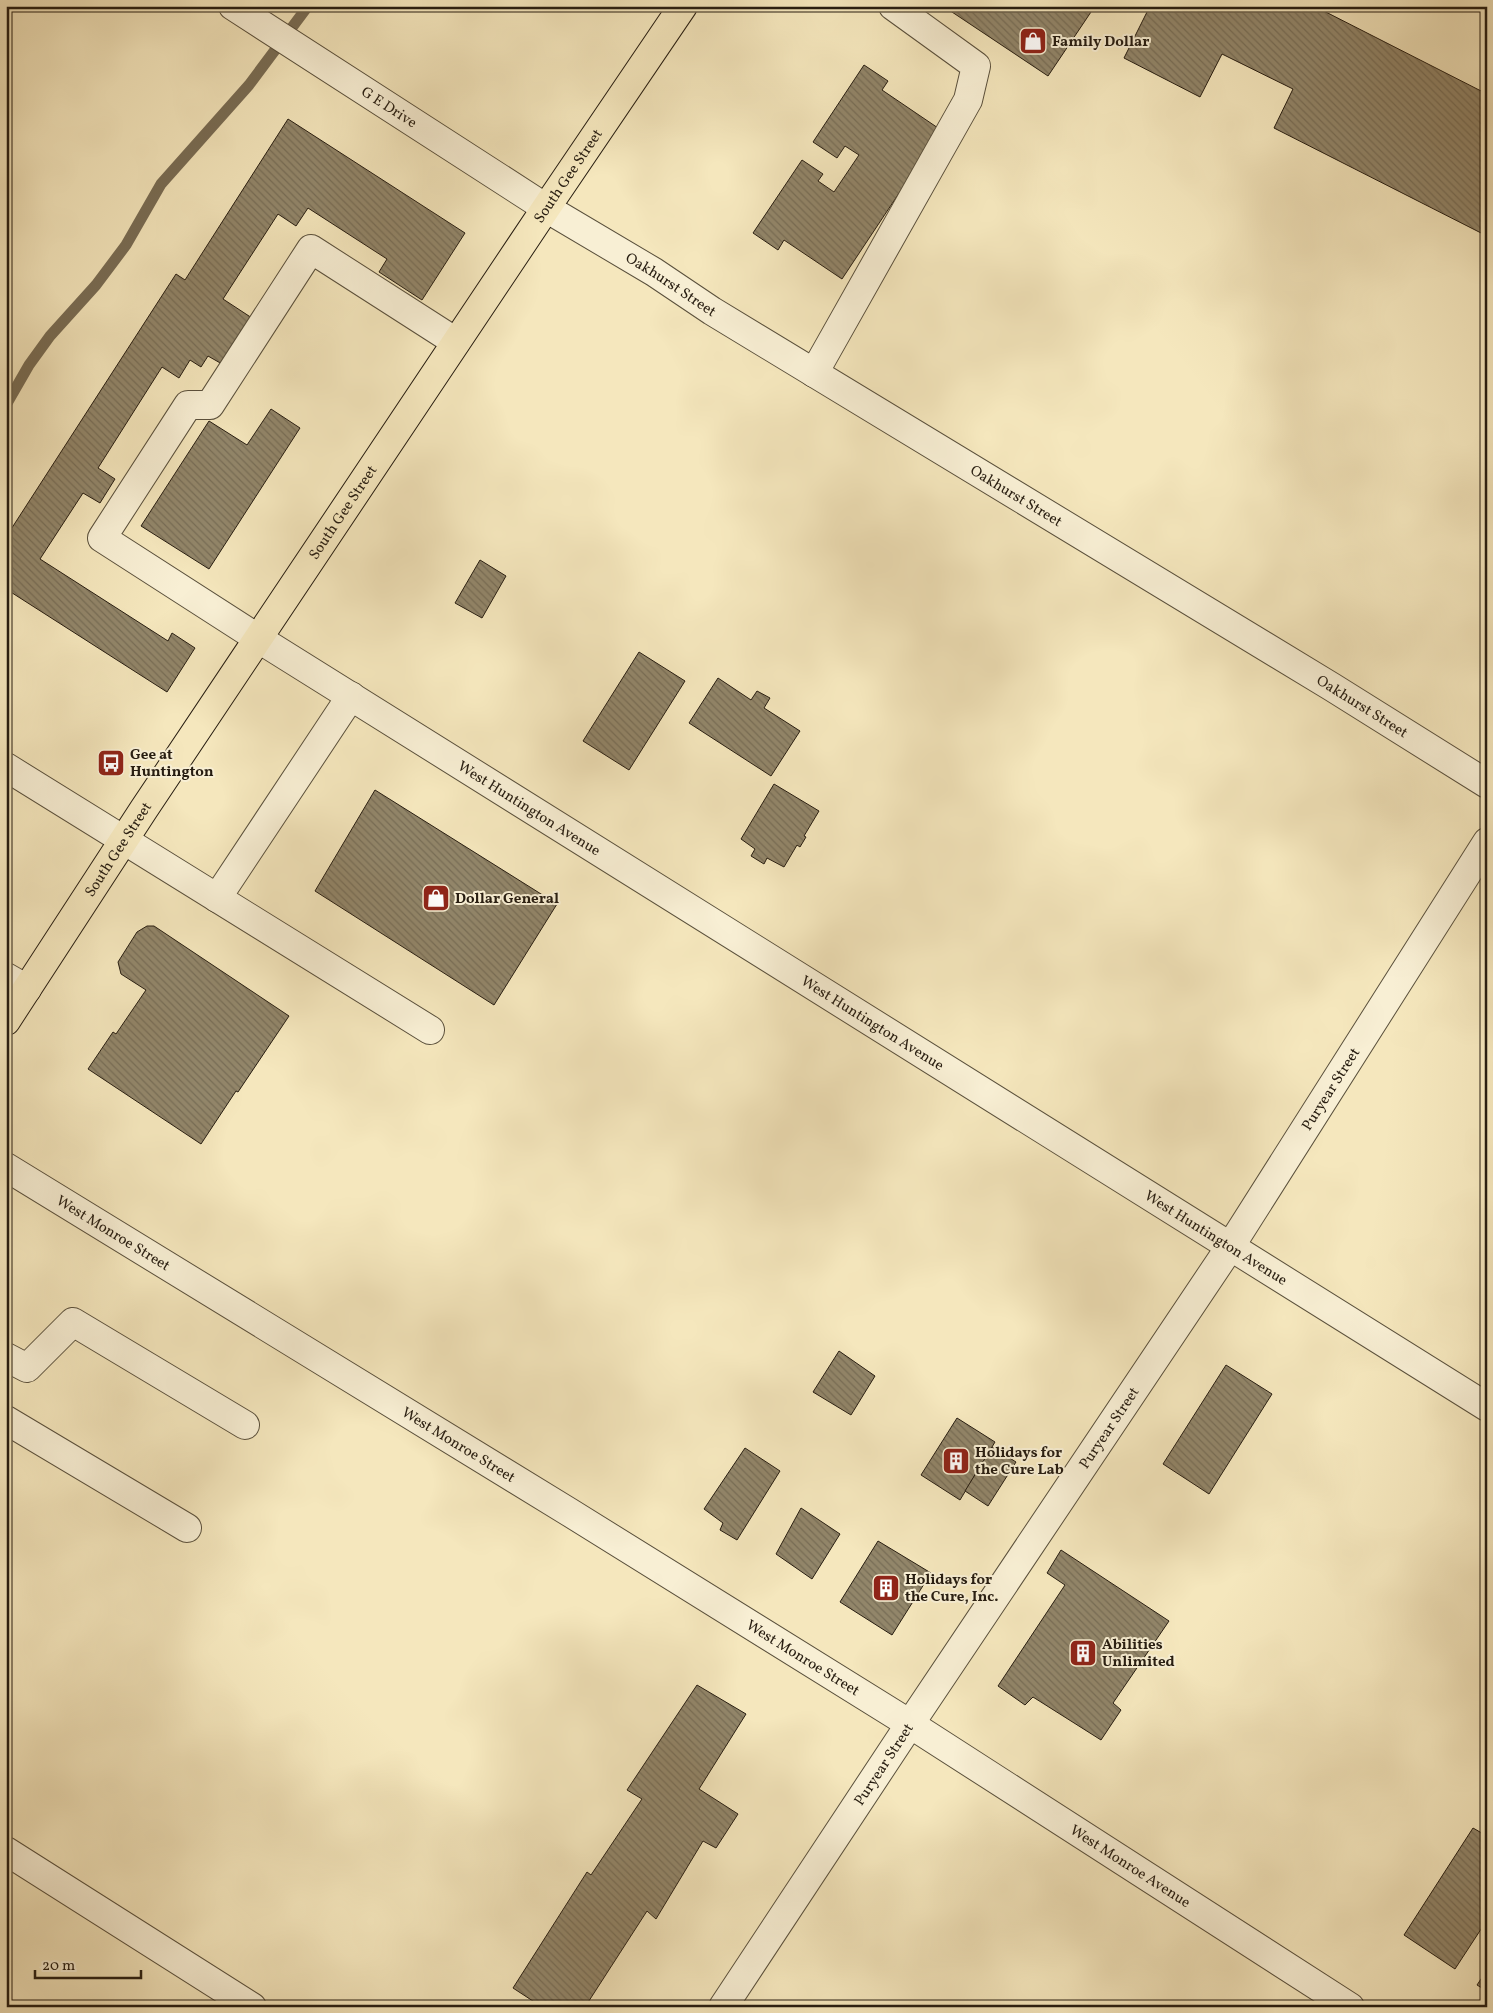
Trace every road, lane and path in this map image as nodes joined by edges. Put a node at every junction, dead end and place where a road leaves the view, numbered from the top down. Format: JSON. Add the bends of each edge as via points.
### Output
{"nodes":[{"id":1,"x":233,"y":6,"type":"edge"},
{"id":2,"x":683,"y":6,"type":"edge"},
{"id":3,"x":893,"y":6,"type":"edge"},
{"id":4,"x":546,"y":208,"type":"junction"},
{"id":5,"x":456,"y":342,"type":"junction"},
{"id":6,"x":814,"y":373,"type":"junction"},
{"id":7,"x":259,"y":639,"type":"junction"},
{"id":8,"x":351,"y":696,"type":"junction"},
{"id":9,"x":6,"y":767,"type":"edge"},
{"id":10,"x":1487,"y":784,"type":"edge"},
{"id":11,"x":124,"y":842,"type":"junction"},
{"id":12,"x":1487,"y":842,"type":"edge"},
{"id":13,"x":217,"y":898,"type":"junction"},
{"id":14,"x":16,"y":983,"type":"edge"},
{"id":15,"x":6,"y":1021,"type":"edge"},
{"id":16,"x":430,"y":1030,"type":"dead end"},
{"id":17,"x":6,"y":1167,"type":"edge"},
{"id":18,"x":1230,"y":1247,"type":"junction"},
{"id":19,"x":6,"y":1356,"type":"edge"},
{"id":20,"x":1487,"y":1407,"type":"edge"},
{"id":21,"x":6,"y":1420,"type":"edge"},
{"id":22,"x":245,"y":1425,"type":"dead end"},
{"id":23,"x":186,"y":1528,"type":"dead end"},
{"id":24,"x":910,"y":1724,"type":"junction"},
{"id":25,"x":6,"y":1850,"type":"edge"},
{"id":26,"x":252,"y":2007,"type":"edge"},
{"id":27,"x":723,"y":2007,"type":"edge"},
{"id":28,"x":1350,"y":2007,"type":"edge"}],
"edges":[{"from":1,"to":4,"type":"street","name":"G E Drive"},
{"from":2,"to":4,"type":"main road","name":"South Gee Street"},
{"from":3,"to":6,"type":"street","via":[[976,66],[968,100]]},
{"from":4,"to":5,"type":"main road","name":"South Gee Street"},
{"from":4,"to":6,"type":"street","name":"Oakhurst Street"},
{"from":5,"to":7,"type":"main road","name":"South Gee Street"},
{"from":5,"to":7,"type":"street","name":"West Huntington Avenue","via":[[311,249],[210,405],[188,405],[102,538]]},
{"from":6,"to":10,"type":"street","name":"Oakhurst Street"},
{"from":7,"to":8,"type":"street","name":"West Huntington Avenue"},
{"from":7,"to":11,"type":"main road","name":"South Gee Street"},
{"from":8,"to":13,"type":"street"},
{"from":8,"to":18,"type":"street","name":"West Huntington Avenue"},
{"from":9,"to":11,"type":"street"},
{"from":11,"to":13,"type":"street"},
{"from":11,"to":14,"type":"main road","name":"South Gee Street"},
{"from":12,"to":18,"type":"street","name":"Puryear Street"},
{"from":13,"to":16,"type":"street"},
{"from":14,"to":15,"type":"main road","name":"South Gee Street"},
{"from":17,"to":24,"type":"street","name":"West Monroe Street"},
{"from":18,"to":20,"type":"street","name":"West Huntington Avenue"},
{"from":18,"to":24,"type":"street","name":"Puryear Street"},
{"from":19,"to":22,"type":"street","via":[[27,1368],[73,1322]]},
{"from":21,"to":23,"type":"street"},
{"from":24,"to":27,"type":"street","name":"Puryear Street"},
{"from":24,"to":28,"type":"street","name":"West Monroe Avenue"},
{"from":25,"to":26,"type":"street"}]}
